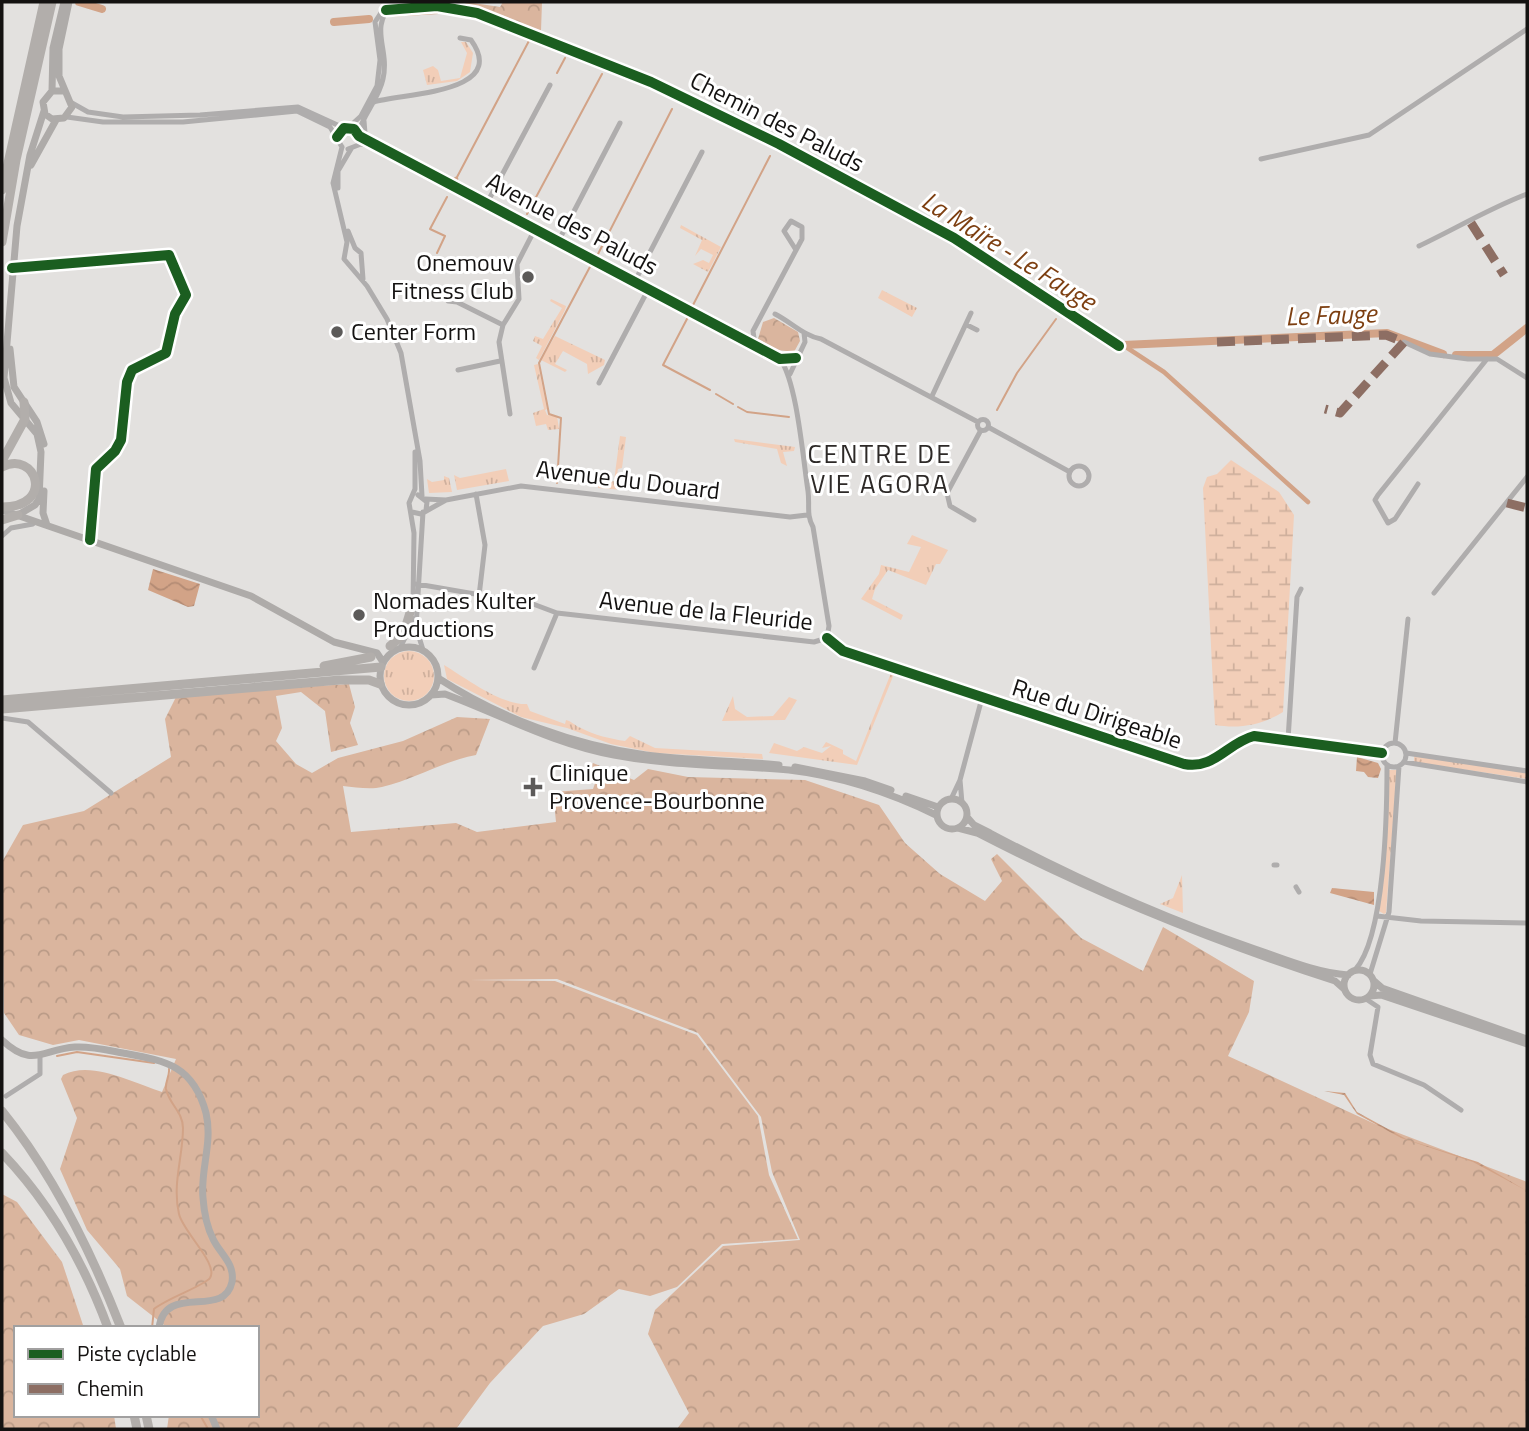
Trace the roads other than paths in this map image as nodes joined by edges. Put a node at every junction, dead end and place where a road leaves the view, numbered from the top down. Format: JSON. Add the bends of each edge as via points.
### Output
{"nodes":[{"id":1,"x":44,"y":2,"type":"edge"},
{"id":2,"x":52,"y":2,"type":"edge"},
{"id":3,"x":66,"y":2,"type":"edge"},
{"id":4,"x":387,"y":2,"type":"edge"},
{"id":5,"x":393,"y":2,"type":"edge"},
{"id":6,"x":386,"y":10,"type":"junction"},
{"id":7,"x":1527,"y":29,"type":"edge"},
{"id":8,"x":460,"y":38,"type":"dead end"},
{"id":9,"x":382,"y":83,"type":"junction"},
{"id":10,"x":550,"y":85,"type":"dead end"},
{"id":11,"x":52,"y":91,"type":"junction"},
{"id":12,"x":63,"y":91,"type":"junction"},
{"id":13,"x":392,"y":96,"type":"junction"},
{"id":14,"x":374,"y":102,"type":"junction"},
{"id":15,"x":72,"y":103,"type":"junction"},
{"id":16,"x":44,"y":111,"type":"junction"},
{"id":17,"x":67,"y":117,"type":"junction"},
{"id":18,"x":364,"y":118,"type":"junction"},
{"id":19,"x":56,"y":120,"type":"junction"},
{"id":20,"x":620,"y":123,"type":"dead end"},
{"id":21,"x":346,"y":128,"type":"junction"},
{"id":22,"x":358,"y":135,"type":"junction"},
{"id":23,"x":337,"y":137,"type":"junction"},
{"id":24,"x":341,"y":147,"type":"junction"},
{"id":25,"x":353,"y":148,"type":"junction"},
{"id":26,"x":390,"y":151,"type":"junction"},
{"id":27,"x":702,"y":152,"type":"dead end"},
{"id":28,"x":1261,"y":159,"type":"dead end"},
{"id":29,"x":28,"y":172,"type":"junction"},
{"id":30,"x":2,"y":190,"type":"edge"},
{"id":31,"x":1527,"y":194,"type":"edge"},
{"id":32,"x":487,"y":203,"type":"junction"},
{"id":33,"x":536,"y":229,"type":"junction"},
{"id":34,"x":559,"y":240,"type":"junction"},
{"id":35,"x":2,"y":242,"type":"edge"},
{"id":36,"x":1419,"y":246,"type":"dead end"},
{"id":37,"x":355,"y":247,"type":"junction"},
{"id":38,"x":346,"y":250,"type":"junction"},
{"id":39,"x":796,"y":250,"type":"junction"},
{"id":40,"x":362,"y":261,"type":"junction"},
{"id":41,"x":349,"y":265,"type":"junction"},
{"id":42,"x":12,"y":268,"type":"junction"},
{"id":43,"x":363,"y":280,"type":"junction"},
{"id":44,"x":635,"y":281,"type":"junction"},
{"id":45,"x":649,"y":288,"type":"junction"},
{"id":46,"x":441,"y":292,"type":"dead end"},
{"id":47,"x":769,"y":299,"type":"junction"},
{"id":48,"x":10,"y":302,"type":"junction"},
{"id":49,"x":971,"y":313,"type":"dead end"},
{"id":50,"x":775,"y":314,"type":"junction"},
{"id":51,"x":760,"y":318,"type":"junction"},
{"id":52,"x":503,"y":325,"type":"junction"},
{"id":53,"x":967,"y":325,"type":"junction"},
{"id":54,"x":977,"y":330,"type":"dead end"},
{"id":55,"x":753,"y":331,"type":"junction"},
{"id":56,"x":804,"y":333,"type":"junction"},
{"id":57,"x":734,"y":334,"type":"junction"},
{"id":58,"x":816,"y":338,"type":"junction"},
{"id":59,"x":805,"y":342,"type":"junction"},
{"id":60,"x":1404,"y":342,"type":"dead end"},
{"id":61,"x":755,"y":345,"type":"junction"},
{"id":62,"x":1119,"y":346,"type":"dead end"},
{"id":63,"x":796,"y":358,"type":"junction"},
{"id":64,"x":780,"y":359,"type":"junction"},
{"id":65,"x":1487,"y":359,"type":"junction"},
{"id":66,"x":500,"y":361,"type":"junction"},
{"id":67,"x":458,"y":370,"type":"dead end"},
{"id":68,"x":790,"y":377,"type":"junction"},
{"id":69,"x":1527,"y":378,"type":"edge"},
{"id":70,"x":600,"y":383,"type":"dead end"},
{"id":71,"x":932,"y":396,"type":"junction"},
{"id":72,"x":24,"y":402,"type":"junction"},
{"id":73,"x":510,"y":414,"type":"dead end"},
{"id":74,"x":25,"y":419,"type":"junction"},
{"id":75,"x":985,"y":428,"type":"junction"},
{"id":76,"x":414,"y":438,"type":"junction"},
{"id":77,"x":2,"y":461,"type":"edge"},
{"id":78,"x":2,"y":467,"type":"edge"},
{"id":79,"x":1070,"y":472,"type":"junction"},
{"id":80,"x":1527,"y":477,"type":"edge"},
{"id":81,"x":1418,"y":484,"type":"dead end"},
{"id":82,"x":1080,"y":485,"type":"junction"},
{"id":83,"x":476,"y":494,"type":"junction"},
{"id":84,"x":1082,"y":494,"type":"dead end"},
{"id":85,"x":412,"y":498,"type":"junction"},
{"id":86,"x":424,"y":498,"type":"junction"},
{"id":87,"x":446,"y":500,"type":"junction"},
{"id":88,"x":35,"y":505,"type":"junction"},
{"id":89,"x":2,"y":509,"type":"edge"},
{"id":90,"x":425,"y":511,"type":"junction"},
{"id":91,"x":412,"y":512,"type":"junction"},
{"id":92,"x":43,"y":513,"type":"junction"},
{"id":93,"x":18,"y":515,"type":"junction"},
{"id":94,"x":807,"y":515,"type":"junction"},
{"id":95,"x":2,"y":520,"type":"edge"},
{"id":96,"x":974,"y":520,"type":"dead end"},
{"id":97,"x":34,"y":521,"type":"junction"},
{"id":98,"x":47,"y":524,"type":"junction"},
{"id":99,"x":2,"y":536,"type":"edge"},
{"id":100,"x":90,"y":540,"type":"junction"},
{"id":101,"x":417,"y":584,"type":"junction"},
{"id":102,"x":1301,"y":589,"type":"dead end"},
{"id":103,"x":1434,"y":593,"type":"dead end"},
{"id":104,"x":479,"y":596,"type":"junction"},
{"id":105,"x":413,"y":603,"type":"joint"},
{"id":106,"x":557,"y":613,"type":"junction"},
{"id":107,"x":1408,"y":619,"type":"dead end"},
{"id":108,"x":827,"y":638,"type":"junction"},
{"id":109,"x":344,"y":645,"type":"junction"},
{"id":110,"x":395,"y":648,"type":"junction"},
{"id":111,"x":423,"y":650,"type":"junction"},
{"id":112,"x":371,"y":657,"type":"dead end"},
{"id":113,"x":382,"y":665,"type":"junction"},
{"id":114,"x":534,"y":668,"type":"dead end"},
{"id":115,"x":278,"y":675,"type":"junction"},
{"id":116,"x":438,"y":678,"type":"junction"},
{"id":117,"x":380,"y":684,"type":"junction"},
{"id":118,"x":431,"y":695,"type":"junction"},
{"id":119,"x":982,"y":698,"type":"junction"},
{"id":120,"x":2,"y":700,"type":"edge"},
{"id":121,"x":2,"y":709,"type":"edge"},
{"id":122,"x":2,"y":718,"type":"edge"},
{"id":123,"x":1288,"y":740,"type":"junction"},
{"id":124,"x":1395,"y":743,"type":"junction"},
{"id":125,"x":1406,"y":752,"type":"junction"},
{"id":126,"x":1382,"y":753,"type":"junction"},
{"id":127,"x":1401,"y":764,"type":"junction"},
{"id":128,"x":1387,"y":766,"type":"junction"},
{"id":129,"x":1527,"y":771,"type":"edge"},
{"id":130,"x":960,"y":780,"type":"junction"},
{"id":131,"x":1527,"y":782,"type":"edge"},
{"id":132,"x":111,"y":793,"type":"dead end"},
{"id":133,"x":951,"y":799,"type":"junction"},
{"id":134,"x":962,"y":803,"type":"junction"},
{"id":135,"x":937,"y":811,"type":"junction"},
{"id":136,"x":967,"y":817,"type":"junction"},
{"id":137,"x":958,"y":828,"type":"junction"},
{"id":138,"x":1377,"y":916,"type":"junction"},
{"id":139,"x":1388,"y":918,"type":"junction"},
{"id":140,"x":1527,"y":923,"type":"edge"},
{"id":141,"x":1351,"y":972,"type":"junction"},
{"id":142,"x":1372,"y":977,"type":"junction"},
{"id":143,"x":1344,"y":989,"type":"junction"},
{"id":144,"x":1368,"y":998,"type":"junction"},
{"id":145,"x":2,"y":1040,"type":"edge"},
{"id":146,"x":1527,"y":1042,"type":"edge"},
{"id":147,"x":40,"y":1057,"type":"junction"},
{"id":148,"x":6,"y":1097,"type":"dead end"},
{"id":149,"x":1461,"y":1110,"type":"dead end"},
{"id":150,"x":2,"y":1111,"type":"edge"},
{"id":151,"x":2,"y":1153,"type":"edge"},
{"id":152,"x":107,"y":1326,"type":"edge"},
{"id":153,"x":120,"y":1326,"type":"edge"},
{"id":154,"x":159,"y":1326,"type":"edge"}],
"edges":[{"from":1,"to":30,"type":"highway"},
{"from":2,"to":35,"type":"highway"},
{"from":3,"to":11,"type":"main road","via":[[53,48]]},
{"from":3,"to":12,"type":"main road","via":[[59,49]]},
{"from":4,"to":21,"type":"street","via":[[376,22],[377,86],[361,116]]},
{"from":5,"to":6,"type":"street"},
{"from":6,"to":9,"type":"street","via":[[379,29],[385,63]]},
{"from":6,"to":62,"type":"street","name":"Chemin des Paluds","via":[[437,6],[477,13],[651,82],[954,237]]},
{"from":7,"to":28,"type":"street","via":[[1369,135]]},
{"from":8,"to":13,"type":"street","via":[[471,40],[478,52],[473,78],[460,86]]},
{"from":9,"to":13,"type":"street"},
{"from":9,"to":14,"type":"street"},
{"from":10,"to":32,"type":"street"},
{"from":11,"to":12,"type":"main road"},
{"from":11,"to":16,"type":"main road","via":[[43,102]]},
{"from":12,"to":15,"type":"main road"},
{"from":13,"to":14,"type":"street"},
{"from":14,"to":18,"type":"street"},
{"from":15,"to":17,"type":"main road"},
{"from":15,"to":21,"type":"street","via":[[88,112],[122,117],[298,107]]},
{"from":16,"to":19,"type":"main road"},
{"from":16,"to":29,"type":"main road"},
{"from":17,"to":19,"type":"main road"},
{"from":17,"to":23,"type":"street","via":[[183,122],[297,111],[330,127]]},
{"from":18,"to":22,"type":"street"},
{"from":18,"to":26,"type":"street","name":"Avenue des Paluds","via":[[367,137]]},
{"from":19,"to":29,"type":"main road"},
{"from":20,"to":34,"type":"street"},
{"from":21,"to":22,"type":"street"},
{"from":21,"to":23,"type":"street"},
{"from":22,"to":25,"type":"street"},
{"from":22,"to":26,"type":"street","name":"Avenue des Paluds"},
{"from":23,"to":24,"type":"street"},
{"from":24,"to":25,"type":"street"},
{"from":24,"to":38,"type":"street","via":[[333,183]]},
{"from":25,"to":26,"type":"street","name":"Avenue des Paluds","via":[[365,144]]},
{"from":25,"to":37,"type":"street","via":[[338,172],[337,184]]},
{"from":26,"to":32,"type":"street","name":"Avenue des Paluds"},
{"from":27,"to":44,"type":"street"},
{"from":29,"to":42,"type":"main road"},
{"from":31,"to":36,"type":"street"},
{"from":32,"to":33,"type":"street","name":"Avenue des Paluds"},
{"from":33,"to":34,"type":"street","name":"Avenue des Paluds"},
{"from":33,"to":52,"type":"street","via":[[515,269],[519,299]]},
{"from":34,"to":44,"type":"street","name":"Avenue des Paluds"},
{"from":37,"to":38,"type":"street"},
{"from":37,"to":40,"type":"street","via":[[362,253]]},
{"from":38,"to":41,"type":"street","via":[[344,259]]},
{"from":39,"to":39,"type":"street","via":[[802,227],[791,221],[784,231]]},
{"from":39,"to":47,"type":"street"},
{"from":40,"to":41,"type":"street"},
{"from":40,"to":43,"type":"street"},
{"from":41,"to":43,"type":"street"},
{"from":42,"to":48,"type":"main road"},
{"from":42,"to":100,"type":"street","via":[[169,254],[185,299],[178,307],[166,353],[136,366],[129,375],[121,440],[96,469]]},
{"from":43,"to":76,"type":"street","via":[[387,319],[401,354]]},
{"from":44,"to":45,"type":"street","name":"Avenue des Paluds"},
{"from":45,"to":57,"type":"street","name":"Avenue des Paluds"},
{"from":45,"to":70,"type":"street"},
{"from":46,"to":52,"type":"street","via":[[448,301]]},
{"from":47,"to":50,"type":"street"},
{"from":47,"to":51,"type":"street"},
{"from":48,"to":72,"type":"main road","via":[[10,374]]},
{"from":48,"to":74,"type":"main road","via":[[4,379],[11,403]]},
{"from":49,"to":53,"type":"street"},
{"from":50,"to":51,"type":"street"},
{"from":50,"to":56,"type":"street"},
{"from":51,"to":55,"type":"street"},
{"from":52,"to":66,"type":"street"},
{"from":53,"to":54,"type":"street"},
{"from":53,"to":71,"type":"street"},
{"from":55,"to":57,"type":"street"},
{"from":55,"to":61,"type":"street"},
{"from":56,"to":58,"type":"street"},
{"from":56,"to":59,"type":"street"},
{"from":57,"to":61,"type":"street","name":"Avenue des Paluds"},
{"from":58,"to":59,"type":"street"},
{"from":58,"to":71,"type":"street"},
{"from":59,"to":63,"type":"street"},
{"from":60,"to":65,"type":"street","via":[[1430,354]]},
{"from":61,"to":64,"type":"street","name":"Avenue des Paluds"},
{"from":63,"to":64,"type":"street"},
{"from":63,"to":68,"type":"street"},
{"from":64,"to":68,"type":"street"},
{"from":65,"to":69,"type":"street","via":[[1507,362]]},
{"from":65,"to":81,"type":"street","via":[[1378,495],[1375,500],[1388,523]]},
{"from":66,"to":67,"type":"street"},
{"from":66,"to":73,"type":"street"},
{"from":68,"to":94,"type":"street","via":[[808,491]]},
{"from":71,"to":75,"type":"street"},
{"from":72,"to":74,"type":"highway"},
{"from":72,"to":92,"type":"main road","via":[[43,435]]},
{"from":74,"to":77,"type":"highway"},
{"from":74,"to":88,"type":"main road","via":[[37,434],[41,452],[41,490]]},
{"from":75,"to":79,"type":"street"},
{"from":75,"to":96,"type":"street","via":[[947,493],[950,506]]},
{"from":76,"to":85,"type":"street"},
{"from":76,"to":86,"type":"street"},
{"from":78,"to":89,"type":"highway","via":[[20,464],[36,483],[27,502]]},
{"from":79,"to":82,"type":"street","via":[[1071,481]]},
{"from":79,"to":82,"type":"street","via":[[1079,466],[1087,470],[1087,481]]},
{"from":80,"to":103,"type":"street"},
{"from":82,"to":84,"type":"street"},
{"from":83,"to":87,"type":"street","name":"Avenue du Douard"},
{"from":83,"to":94,"type":"street","name":"Avenue du Douard","via":[[521,486],[790,517]]},
{"from":83,"to":104,"type":"street","via":[[485,545]]},
{"from":85,"to":86,"type":"street","name":"Avenue du Douard"},
{"from":85,"to":91,"type":"street"},
{"from":86,"to":87,"type":"street","name":"Avenue du Douard"},
{"from":86,"to":90,"type":"street"},
{"from":87,"to":90,"type":"street","name":"Avenue du Douard"},
{"from":88,"to":93,"type":"main road"},
{"from":88,"to":97,"type":"main road"},
{"from":89,"to":93,"type":"main road"},
{"from":90,"to":91,"type":"street"},
{"from":90,"to":101,"type":"street"},
{"from":91,"to":105,"type":"street"},
{"from":92,"to":97,"type":"main road"},
{"from":92,"to":98,"type":"main road"},
{"from":93,"to":95,"type":"highway"},
{"from":93,"to":97,"type":"main road"},
{"from":94,"to":108,"type":"street","via":[[829,626]]},
{"from":97,"to":98,"type":"main road"},
{"from":97,"to":99,"type":"street"},
{"from":98,"to":100,"type":"main road"},
{"from":100,"to":109,"type":"main road","via":[[251,596]]},
{"from":101,"to":104,"type":"street","name":"Avenue de la Fleuride"},
{"from":101,"to":111,"type":"street","via":[[416,627]]},
{"from":102,"to":123,"type":"street"},
{"from":104,"to":106,"type":"street","name":"Avenue de la Fleuride","via":[[533,604]]},
{"from":105,"to":110,"type":"highway"},
{"from":106,"to":108,"type":"street","name":"Avenue de la Fleuride","via":[[814,642]]},
{"from":106,"to":114,"type":"street"},
{"from":107,"to":124,"type":"street"},
{"from":108,"to":119,"type":"street","name":"Avenue de la Fleuride","via":[[843,650]]},
{"from":109,"to":110,"type":"main road"},
{"from":109,"to":113,"type":"main road","via":[[377,653]]},
{"from":110,"to":111,"type":"main road"},
{"from":110,"to":113,"type":"main road"},
{"from":111,"to":116,"type":"main road","via":[[433,660]]},
{"from":112,"to":115,"type":"highway"},
{"from":113,"to":115,"type":"highway","via":[[370,670]]},
{"from":113,"to":117,"type":"main road"},
{"from":115,"to":120,"type":"highway"},
{"from":116,"to":118,"type":"main road"},
{"from":116,"to":135,"type":"main road","via":[[516,718],[590,744],[646,755],[815,769],[865,781]]},
{"from":117,"to":118,"type":"main road","via":[[388,698],[402,705],[421,703]]},
{"from":117,"to":121,"type":"highway","via":[[329,681]]},
{"from":118,"to":135,"type":"main road","via":[[445,694],[550,738],[612,755],[792,771],[869,788]]},
{"from":119,"to":123,"type":"street","name":"Rue du Dirigeable","via":[[1184,764],[1200,766],[1213,761],[1241,739]]},
{"from":119,"to":130,"type":"street"},
{"from":122,"to":132,"type":"street","via":[[28,722]]},
{"from":123,"to":126,"type":"street"},
{"from":124,"to":125,"type":"street"},
{"from":124,"to":126,"type":"street"},
{"from":125,"to":127,"type":"street"},
{"from":125,"to":129,"type":"street"},
{"from":126,"to":128,"type":"street"},
{"from":127,"to":128,"type":"street"},
{"from":127,"to":131,"type":"street"},
{"from":127,"to":139,"type":"street"},
{"from":128,"to":138,"type":"street"},
{"from":130,"to":133,"type":"street"},
{"from":130,"to":134,"type":"street"},
{"from":133,"to":134,"type":"main road"},
{"from":133,"to":135,"type":"main road"},
{"from":134,"to":136,"type":"main road"},
{"from":135,"to":137,"type":"main road","via":[[945,828]]},
{"from":136,"to":137,"type":"main road"},
{"from":136,"to":141,"type":"main road","via":[[974,825],[1068,874],[1223,938],[1335,974]]},
{"from":137,"to":143,"type":"main road","via":[[977,833],[1094,892],[1335,981]]},
{"from":138,"to":139,"type":"street"},
{"from":138,"to":141,"type":"street","via":[[1361,963]]},
{"from":139,"to":140,"type":"street"},
{"from":139,"to":142,"type":"street"},
{"from":141,"to":142,"type":"main road"},
{"from":141,"to":143,"type":"main road"},
{"from":142,"to":144,"type":"main road"},
{"from":142,"to":146,"type":"main road","via":[[1382,988]]},
{"from":143,"to":144,"type":"main road","via":[[1353,999]]},
{"from":144,"to":146,"type":"main road","via":[[1381,995]]},
{"from":144,"to":149,"type":"street","via":[[1378,1007],[1370,1055],[1373,1064],[1424,1085]]},
{"from":145,"to":147,"type":"main road","via":[[21,1054]]},
{"from":147,"to":148,"type":"street","via":[[40,1074]]},
{"from":147,"to":154,"type":"main road","via":[[87,1047],[160,1060],[184,1073],[201,1100],[209,1150],[202,1185],[204,1203],[212,1237],[231,1268],[232,1284],[216,1299],[171,1306],[162,1314]]},
{"from":150,"to":153,"type":"highway","via":[[63,1201]]},
{"from":151,"to":152,"type":"highway","via":[[42,1199],[70,1245]]}]}
